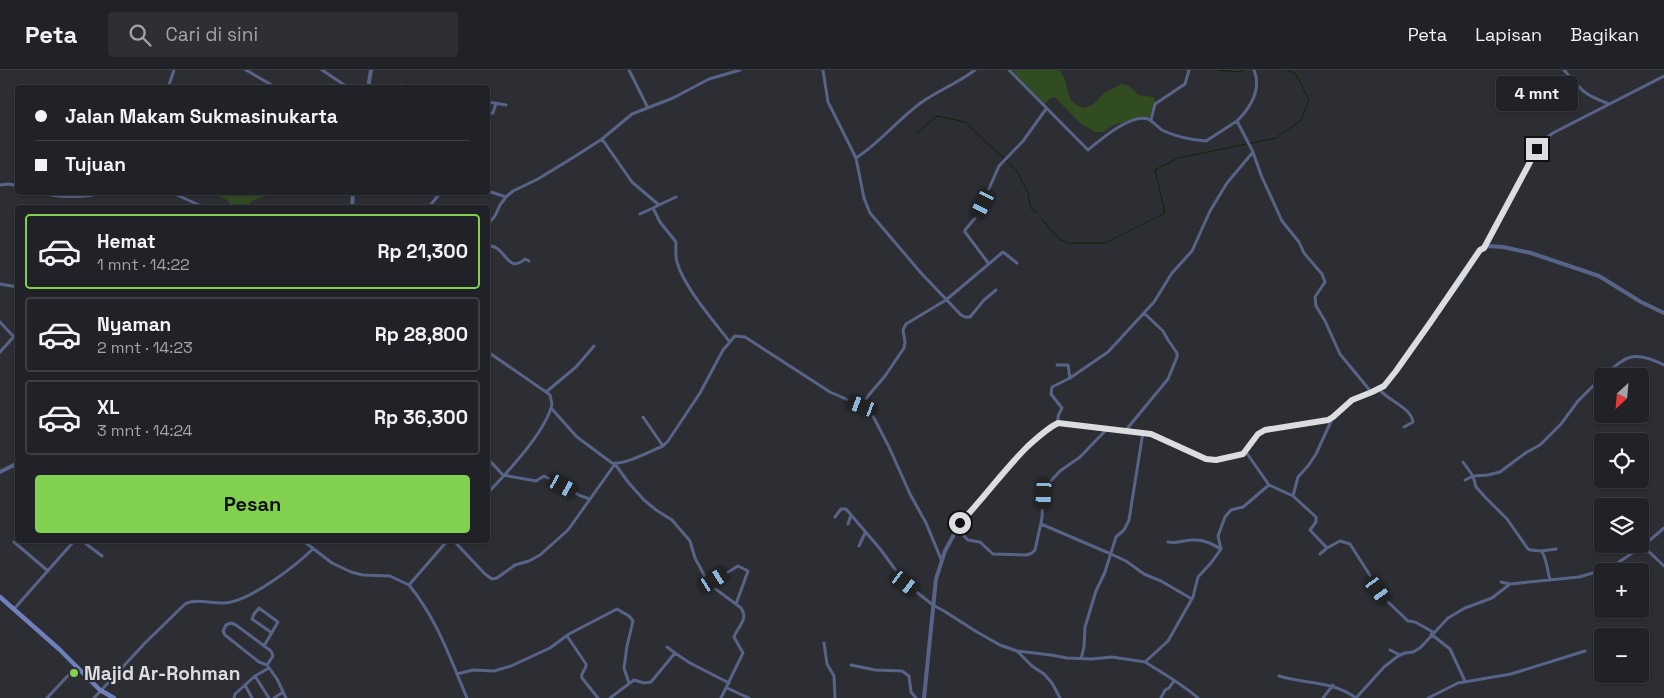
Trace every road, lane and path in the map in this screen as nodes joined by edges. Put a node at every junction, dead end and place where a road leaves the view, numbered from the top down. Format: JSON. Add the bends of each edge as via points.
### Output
{"nodes":[{"id":1,"x":174,"y":70,"type":"edge"},
{"id":2,"x":246,"y":70,"type":"edge"},
{"id":3,"x":322,"y":70,"type":"edge"},
{"id":4,"x":371,"y":70,"type":"edge"},
{"id":5,"x":629,"y":70,"type":"edge"},
{"id":6,"x":740,"y":70,"type":"edge"},
{"id":7,"x":823,"y":70,"type":"edge"},
{"id":8,"x":975,"y":70,"type":"edge"},
{"id":9,"x":1009,"y":70,"type":"edge"},
{"id":10,"x":1188,"y":70,"type":"edge"},
{"id":11,"x":1254,"y":70,"type":"edge"},
{"id":12,"x":1564,"y":70,"type":"edge"},
{"id":13,"x":1664,"y":76,"type":"edge"},
{"id":14,"x":169,"y":85,"type":"edge"},
{"id":15,"x":272,"y":85,"type":"edge"},
{"id":16,"x":344,"y":85,"type":"edge"},
{"id":17,"x":368,"y":85,"type":"edge"},
{"id":18,"x":490,"y":102,"type":"edge"},
{"id":19,"x":496,"y":103,"type":"junction"},
{"id":20,"x":1610,"y":104,"type":"junction"},
{"id":21,"x":506,"y":105,"type":"dead end"},
{"id":22,"x":648,"y":108,"type":"junction"},
{"id":23,"x":1046,"y":109,"type":"junction"},
{"id":24,"x":490,"y":113,"type":"edge"},
{"id":25,"x":1150,"y":120,"type":"junction"},
{"id":26,"x":1237,"y":121,"type":"junction"},
{"id":27,"x":602,"y":138,"type":"junction"},
{"id":28,"x":1253,"y":152,"type":"junction"},
{"id":29,"x":856,"y":158,"type":"junction"},
{"id":30,"x":15,"y":185,"type":"edge"},
{"id":31,"x":0,"y":186,"type":"edge"},
{"id":32,"x":490,"y":192,"type":"edge"},
{"id":33,"x":61,"y":195,"type":"edge"},
{"id":34,"x":92,"y":195,"type":"edge"},
{"id":35,"x":177,"y":195,"type":"edge"},
{"id":36,"x":439,"y":195,"type":"edge"},
{"id":37,"x":506,"y":197,"type":"junction"},
{"id":38,"x":676,"y":197,"type":"dead end"},
{"id":39,"x":199,"y":205,"type":"edge"},
{"id":40,"x":430,"y":205,"type":"edge"},
{"id":41,"x":659,"y":205,"type":"junction"},
{"id":42,"x":654,"y":208,"type":"junction"},
{"id":43,"x":640,"y":214,"type":"dead end"},
{"id":44,"x":490,"y":222,"type":"edge"},
{"id":45,"x":490,"y":247,"type":"edge"},
{"id":46,"x":1484,"y":248,"type":"junction"},
{"id":47,"x":529,"y":261,"type":"dead end"},
{"id":48,"x":989,"y":264,"type":"junction"},
{"id":49,"x":1017,"y":264,"type":"dead end"},
{"id":50,"x":0,"y":284,"type":"edge"},
{"id":51,"x":15,"y":286,"type":"edge"},
{"id":52,"x":996,"y":290,"type":"dead end"},
{"id":53,"x":946,"y":300,"type":"junction"},
{"id":54,"x":1144,"y":313,"type":"junction"},
{"id":55,"x":1664,"y":313,"type":"edge"},
{"id":56,"x":0,"y":322,"type":"edge"},
{"id":57,"x":13,"y":336,"type":"joint"},
{"id":58,"x":729,"y":341,"type":"junction"},
{"id":59,"x":594,"y":346,"type":"dead end"},
{"id":60,"x":0,"y":352,"type":"edge"},
{"id":61,"x":490,"y":355,"type":"edge"},
{"id":62,"x":1057,"y":365,"type":"dead end"},
{"id":63,"x":1664,"y":365,"type":"edge"},
{"id":64,"x":1614,"y":368,"type":"edge"},
{"id":65,"x":1070,"y":378,"type":"junction"},
{"id":66,"x":1594,"y":386,"type":"edge"},
{"id":67,"x":1379,"y":389,"type":"junction"},
{"id":68,"x":546,"y":392,"type":"junction"},
{"id":69,"x":1372,"y":392,"type":"junction"},
{"id":70,"x":862,"y":406,"type":"junction"},
{"id":71,"x":551,"y":408,"type":"junction"},
{"id":72,"x":643,"y":417,"type":"dead end"},
{"id":73,"x":1333,"y":417,"type":"junction"},
{"id":74,"x":1058,"y":423,"type":"junction"},
{"id":75,"x":1108,"y":428,"type":"junction"},
{"id":76,"x":1404,"y":428,"type":"dead end"},
{"id":77,"x":1126,"y":430,"type":"junction"},
{"id":78,"x":1143,"y":432,"type":"junction"},
{"id":79,"x":663,"y":446,"type":"junction"},
{"id":80,"x":1246,"y":452,"type":"junction"},
{"id":81,"x":490,"y":461,"type":"edge"},
{"id":82,"x":1463,"y":462,"type":"dead end"},
{"id":83,"x":615,"y":464,"type":"junction"},
{"id":84,"x":15,"y":465,"type":"edge"},
{"id":85,"x":0,"y":472,"type":"edge"},
{"id":86,"x":504,"y":475,"type":"junction"},
{"id":87,"x":1473,"y":476,"type":"junction"},
{"id":88,"x":1465,"y":480,"type":"dead end"},
{"id":89,"x":1270,"y":485,"type":"junction"},
{"id":90,"x":490,"y":491,"type":"edge"},
{"id":91,"x":1292,"y":496,"type":"junction"},
{"id":92,"x":590,"y":499,"type":"junction"},
{"id":93,"x":851,"y":515,"type":"junction"},
{"id":94,"x":835,"y":517,"type":"dead end"},
{"id":95,"x":848,"y":524,"type":"dead end"},
{"id":96,"x":1041,"y":524,"type":"junction"},
{"id":97,"x":1664,"y":528,"type":"edge"},
{"id":98,"x":957,"y":529,"type":"junction"},
{"id":99,"x":865,"y":533,"type":"junction"},
{"id":100,"x":1649,"y":541,"type":"edge"},
{"id":101,"x":1168,"y":542,"type":"dead end"},
{"id":102,"x":15,"y":543,"type":"edge"},
{"id":103,"x":72,"y":543,"type":"edge"},
{"id":104,"x":85,"y":543,"type":"edge"},
{"id":105,"x":306,"y":543,"type":"edge"},
{"id":106,"x":445,"y":543,"type":"edge"},
{"id":107,"x":456,"y":543,"type":"edge"},
{"id":108,"x":859,"y":546,"type":"dead end"},
{"id":109,"x":1328,"y":548,"type":"junction"},
{"id":110,"x":313,"y":549,"type":"junction"},
{"id":111,"x":1221,"y":549,"type":"junction"},
{"id":112,"x":1556,"y":549,"type":"dead end"},
{"id":113,"x":1540,"y":551,"type":"junction"},
{"id":114,"x":1649,"y":552,"type":"edge"},
{"id":115,"x":1632,"y":553,"type":"edge"},
{"id":116,"x":1111,"y":554,"type":"junction"},
{"id":117,"x":1320,"y":554,"type":"dead end"},
{"id":118,"x":102,"y":556,"type":"dead end"},
{"id":119,"x":941,"y":559,"type":"junction"},
{"id":120,"x":1664,"y":566,"type":"edge"},
{"id":121,"x":48,"y":571,"type":"junction"},
{"id":122,"x":1550,"y":580,"type":"junction"},
{"id":123,"x":1501,"y":582,"type":"dead end"},
{"id":124,"x":709,"y":584,"type":"junction"},
{"id":125,"x":1510,"y":584,"type":"junction"},
{"id":126,"x":409,"y":585,"type":"junction"},
{"id":127,"x":0,"y":597,"type":"edge"},
{"id":128,"x":1192,"y":599,"type":"junction"},
{"id":129,"x":736,"y":604,"type":"junction"},
{"id":130,"x":933,"y":605,"type":"junction"},
{"id":131,"x":14,"y":609,"type":"junction"},
{"id":132,"x":1432,"y":633,"type":"junction"},
{"id":133,"x":272,"y":634,"type":"junction"},
{"id":134,"x":567,"y":636,"type":"junction"},
{"id":135,"x":824,"y":643,"type":"dead end"},
{"id":136,"x":264,"y":646,"type":"junction"},
{"id":137,"x":667,"y":647,"type":"dead end"},
{"id":138,"x":1390,"y":650,"type":"dead end"},
{"id":139,"x":1017,"y":651,"type":"junction"},
{"id":140,"x":1586,"y":651,"type":"dead end"},
{"id":141,"x":675,"y":653,"type":"junction"},
{"id":142,"x":1401,"y":655,"type":"junction"},
{"id":143,"x":1081,"y":659,"type":"junction"},
{"id":144,"x":1145,"y":662,"type":"junction"},
{"id":145,"x":851,"y":665,"type":"dead end"},
{"id":146,"x":77,"y":666,"type":"junction"},
{"id":147,"x":268,"y":666,"type":"junction"},
{"id":148,"x":457,"y":674,"type":"junction"},
{"id":149,"x":255,"y":676,"type":"junction"},
{"id":150,"x":1279,"y":676,"type":"dead end"},
{"id":151,"x":1174,"y":681,"type":"junction"},
{"id":152,"x":1465,"y":681,"type":"junction"},
{"id":153,"x":629,"y":683,"type":"junction"},
{"id":154,"x":729,"y":683,"type":"junction"},
{"id":155,"x":245,"y":685,"type":"junction"},
{"id":156,"x":1333,"y":686,"type":"junction"},
{"id":157,"x":727,"y":688,"type":"junction"},
{"id":158,"x":100,"y":690,"type":"junction"},
{"id":159,"x":283,"y":692,"type":"junction"},
{"id":160,"x":47,"y":698,"type":"edge"},
{"id":161,"x":94,"y":698,"type":"edge"},
{"id":162,"x":114,"y":698,"type":"edge"},
{"id":163,"x":234,"y":698,"type":"edge"},
{"id":164,"x":252,"y":698,"type":"edge"},
{"id":165,"x":269,"y":698,"type":"edge"},
{"id":166,"x":274,"y":698,"type":"edge"},
{"id":167,"x":286,"y":698,"type":"edge"},
{"id":168,"x":467,"y":698,"type":"edge"},
{"id":169,"x":598,"y":698,"type":"edge"},
{"id":170,"x":610,"y":698,"type":"edge"},
{"id":171,"x":721,"y":698,"type":"edge"},
{"id":172,"x":749,"y":698,"type":"edge"},
{"id":173,"x":835,"y":698,"type":"edge"},
{"id":174,"x":916,"y":698,"type":"edge"},
{"id":175,"x":924,"y":698,"type":"edge"},
{"id":176,"x":1060,"y":698,"type":"edge"},
{"id":177,"x":1162,"y":698,"type":"edge"},
{"id":178,"x":1198,"y":698,"type":"edge"},
{"id":179,"x":1323,"y":698,"type":"edge"},
{"id":180,"x":1356,"y":698,"type":"edge"},
{"id":181,"x":1428,"y":698,"type":"edge"}],
"edges":[{"from":1,"to":14,"type":"street"},
{"from":2,"to":15,"type":"street"},
{"from":3,"to":16,"type":"street"},
{"from":4,"to":17,"type":"street"},
{"from":5,"to":22,"type":"street"},
{"from":6,"to":22,"type":"street","via":[[709,79]]},
{"from":7,"to":29,"type":"street","via":[[828,102]]},
{"from":8,"to":29,"type":"street","via":[[921,103],[873,147]]},
{"from":9,"to":23,"type":"street"},
{"from":10,"to":25,"type":"street","via":[[1185,84],[1155,104]]},
{"from":11,"to":26,"type":"street","via":[[1258,84],[1256,95]]},
{"from":12,"to":20,"type":"street","via":[[1589,96]]},
{"from":13,"to":20,"type":"street"},
{"from":18,"to":19,"type":"street"},
{"from":19,"to":21,"type":"street"},
{"from":19,"to":24,"type":"street"},
{"from":20,"to":46,"type":"street","via":[[1544,139]]},
{"from":22,"to":27,"type":"street","via":[[630,116]]},
{"from":23,"to":25,"type":"street","via":[[1088,150],[1107,134],[1131,121]]},
{"from":23,"to":48,"type":"street","via":[[1023,141],[1002,162],[977,216],[965,232]]},
{"from":25,"to":26,"type":"street","via":[[1170,133],[1206,141]]},
{"from":26,"to":28,"type":"street"},
{"from":27,"to":37,"type":"street"},
{"from":27,"to":41,"type":"street","via":[[632,182]]},
{"from":28,"to":54,"type":"street","via":[[1210,211],[1192,251]]},
{"from":28,"to":69,"type":"street","via":[[1282,221],[1324,277],[1323,286],[1314,300],[1335,344],[1350,368]]},
{"from":29,"to":53,"type":"street","via":[[870,213]]},
{"from":30,"to":31,"type":"street"},
{"from":32,"to":37,"type":"street"},
{"from":33,"to":34,"type":"street"},
{"from":35,"to":39,"type":"street"},
{"from":36,"to":40,"type":"street"},
{"from":37,"to":44,"type":"street"},
{"from":38,"to":41,"type":"street"},
{"from":41,"to":42,"type":"street"},
{"from":42,"to":43,"type":"street"},
{"from":42,"to":58,"type":"street","via":[[660,222],[676,242],[678,264],[691,289]]},
{"from":45,"to":47,"type":"street","via":[[496,247],[515,264],[525,259]]},
{"from":46,"to":55,"type":"street","via":[[1512,248],[1585,271]]},
{"from":46,"to":67,"type":"street","via":[[1396,371]]},
{"from":48,"to":49,"type":"street","via":[[1004,252]]},
{"from":48,"to":53,"type":"street"},
{"from":50,"to":51,"type":"street"},
{"from":52,"to":53,"type":"street","via":[[968,317],[961,315]]},
{"from":53,"to":70,"type":"street","via":[[904,326],[904,348]]},
{"from":54,"to":65,"type":"street","via":[[1108,352]]},
{"from":54,"to":77,"type":"street","via":[[1163,331],[1177,358],[1168,379]]},
{"from":56,"to":57,"type":"street"},
{"from":57,"to":60,"type":"street"},
{"from":58,"to":70,"type":"street","via":[[735,336],[745,337],[830,392]]},
{"from":58,"to":79,"type":"street","via":[[700,393]]},
{"from":59,"to":68,"type":"street","via":[[576,367]]},
{"from":61,"to":68,"type":"street"},
{"from":62,"to":65,"type":"street","via":[[1068,365]]},
{"from":63,"to":64,"type":"street","via":[[1646,357],[1626,358]]},
{"from":65,"to":74,"type":"street","via":[[1051,390],[1062,408]]},
{"from":66,"to":87,"type":"street","via":[[1540,445],[1500,472]]},
{"from":67,"to":69,"type":"street"},
{"from":67,"to":76,"type":"street","via":[[1412,416],[1413,422]]},
{"from":68,"to":71,"type":"street","via":[[552,399]]},
{"from":69,"to":73,"type":"street","via":[[1352,400]]},
{"from":70,"to":119,"type":"street","via":[[873,416],[882,433]]},
{"from":71,"to":83,"type":"street","via":[[577,438]]},
{"from":71,"to":86,"type":"street","via":[[538,434]]},
{"from":72,"to":79,"type":"street"},
{"from":73,"to":80,"type":"street","via":[[1265,430],[1258,434]]},
{"from":73,"to":91,"type":"street","via":[[1316,454],[1298,477]]},
{"from":74,"to":75,"type":"street"},
{"from":74,"to":98,"type":"street","via":[[1047,429],[1000,475]]},
{"from":75,"to":77,"type":"street"},
{"from":75,"to":96,"type":"street","via":[[1048,484]]},
{"from":77,"to":78,"type":"street"},
{"from":78,"to":80,"type":"street","via":[[1206,459]]},
{"from":78,"to":116,"type":"street","via":[[1129,520],[1116,537]]},
{"from":79,"to":83,"type":"street"},
{"from":80,"to":89,"type":"street"},
{"from":81,"to":86,"type":"street"},
{"from":82,"to":87,"type":"street"},
{"from":83,"to":92,"type":"street"},
{"from":83,"to":124,"type":"street","via":[[644,500],[672,520],[690,541]]},
{"from":84,"to":85,"type":"street"},
{"from":86,"to":90,"type":"street"},
{"from":86,"to":92,"type":"street","via":[[536,481],[544,476]]},
{"from":87,"to":88,"type":"street"},
{"from":87,"to":113,"type":"street","via":[[1476,487],[1507,519],[1528,549]]},
{"from":89,"to":91,"type":"street"},
{"from":89,"to":111,"type":"street","via":[[1244,507],[1231,510],[1225,517],[1217,538]]},
{"from":91,"to":109,"type":"street","via":[[1316,518],[1310,531]]},
{"from":92,"to":107,"type":"street","via":[[568,530],[540,556],[496,578],[486,574]]},
{"from":93,"to":94,"type":"street","via":[[843,508]]},
{"from":93,"to":95,"type":"street"},
{"from":93,"to":99,"type":"street"},
{"from":96,"to":98,"type":"street","via":[[1035,550],[1027,555],[993,554],[980,542],[968,540]]},
{"from":96,"to":116,"type":"street"},
{"from":97,"to":100,"type":"street"},
{"from":98,"to":119,"type":"street"},
{"from":99,"to":108,"type":"street"},
{"from":99,"to":130,"type":"street","via":[[905,583]]},
{"from":101,"to":111,"type":"street","via":[[1204,540]]},
{"from":102,"to":121,"type":"street"},
{"from":103,"to":121,"type":"street"},
{"from":104,"to":118,"type":"street"},
{"from":105,"to":110,"type":"street"},
{"from":106,"to":126,"type":"street"},
{"from":109,"to":117,"type":"street"},
{"from":109,"to":132,"type":"street","via":[[1340,542],[1350,544],[1385,599],[1408,621]]},
{"from":110,"to":126,"type":"street","via":[[351,572],[390,576]]},
{"from":110,"to":158,"type":"street","via":[[291,569],[232,602],[185,604]]},
{"from":111,"to":128,"type":"street","via":[[1198,577]]},
{"from":112,"to":113,"type":"street"},
{"from":113,"to":122,"type":"street","via":[[1546,560]]},
{"from":114,"to":120,"type":"street"},
{"from":115,"to":122,"type":"street","via":[[1599,572]]},
{"from":116,"to":128,"type":"street"},
{"from":116,"to":143,"type":"street","via":[[1084,627]]},
{"from":119,"to":130,"type":"street"},
{"from":121,"to":131,"type":"street"},
{"from":122,"to":125,"type":"street"},
{"from":123,"to":125,"type":"street"},
{"from":124,"to":129,"type":"street"},
{"from":124,"to":129,"type":"street","via":[[736,566],[748,570]]},
{"from":125,"to":132,"type":"street","via":[[1492,598],[1448,618]]},
{"from":126,"to":148,"type":"street","via":[[433,619]]},
{"from":127,"to":131,"type":"main road"},
{"from":128,"to":144,"type":"street","via":[[1168,641]]},
{"from":129,"to":154,"type":"street","via":[[744,614],[734,637],[743,653]]},
{"from":130,"to":139,"type":"street","via":[[1000,645]]},
{"from":130,"to":175,"type":"street"},
{"from":131,"to":146,"type":"main road"},
{"from":132,"to":142,"type":"street","via":[[1420,648]]},
{"from":132,"to":152,"type":"street","via":[[1450,649]]},
{"from":133,"to":133,"type":"street","via":[[252,619],[259,608],[278,622]]},
{"from":133,"to":136,"type":"street"},
{"from":134,"to":148,"type":"street","via":[[550,648],[511,666]]},
{"from":134,"to":153,"type":"street","via":[[614,610],[619,609],[633,619],[624,668]]},
{"from":134,"to":169,"type":"street","via":[[586,664],[582,678]]},
{"from":135,"to":173,"type":"street","via":[[827,664],[834,676]]},
{"from":136,"to":147,"type":"street","via":[[273,654]]},
{"from":136,"to":147,"type":"street","via":[[231,623],[223,629],[239,648]]},
{"from":137,"to":141,"type":"street"},
{"from":138,"to":142,"type":"street"},
{"from":139,"to":143,"type":"street"},
{"from":139,"to":176,"type":"street","via":[[1044,674]]},
{"from":140,"to":152,"type":"street","via":[[1511,674]]},
{"from":141,"to":153,"type":"street","via":[[651,682],[634,680]]},
{"from":141,"to":154,"type":"street"},
{"from":142,"to":180,"type":"street","via":[[1384,667]]},
{"from":143,"to":144,"type":"street","via":[[1112,657]]},
{"from":144,"to":151,"type":"street"},
{"from":145,"to":174,"type":"street","via":[[904,672],[909,676],[911,692]]},
{"from":146,"to":158,"type":"main road"},
{"from":146,"to":160,"type":"street"},
{"from":147,"to":149,"type":"street"},
{"from":147,"to":159,"type":"street"},
{"from":148,"to":168,"type":"street"},
{"from":149,"to":155,"type":"street"},
{"from":149,"to":165,"type":"street"},
{"from":150,"to":156,"type":"street"},
{"from":151,"to":177,"type":"street","via":[[1164,690]]},
{"from":151,"to":178,"type":"street"},
{"from":152,"to":181,"type":"street"},
{"from":153,"to":170,"type":"street"},
{"from":154,"to":157,"type":"street"},
{"from":155,"to":163,"type":"street"},
{"from":155,"to":164,"type":"street"},
{"from":156,"to":179,"type":"street"},
{"from":156,"to":180,"type":"street"},
{"from":157,"to":171,"type":"street"},
{"from":157,"to":172,"type":"street"},
{"from":158,"to":161,"type":"street"},
{"from":158,"to":162,"type":"main road"},
{"from":159,"to":166,"type":"street"},
{"from":159,"to":167,"type":"street"}]}
